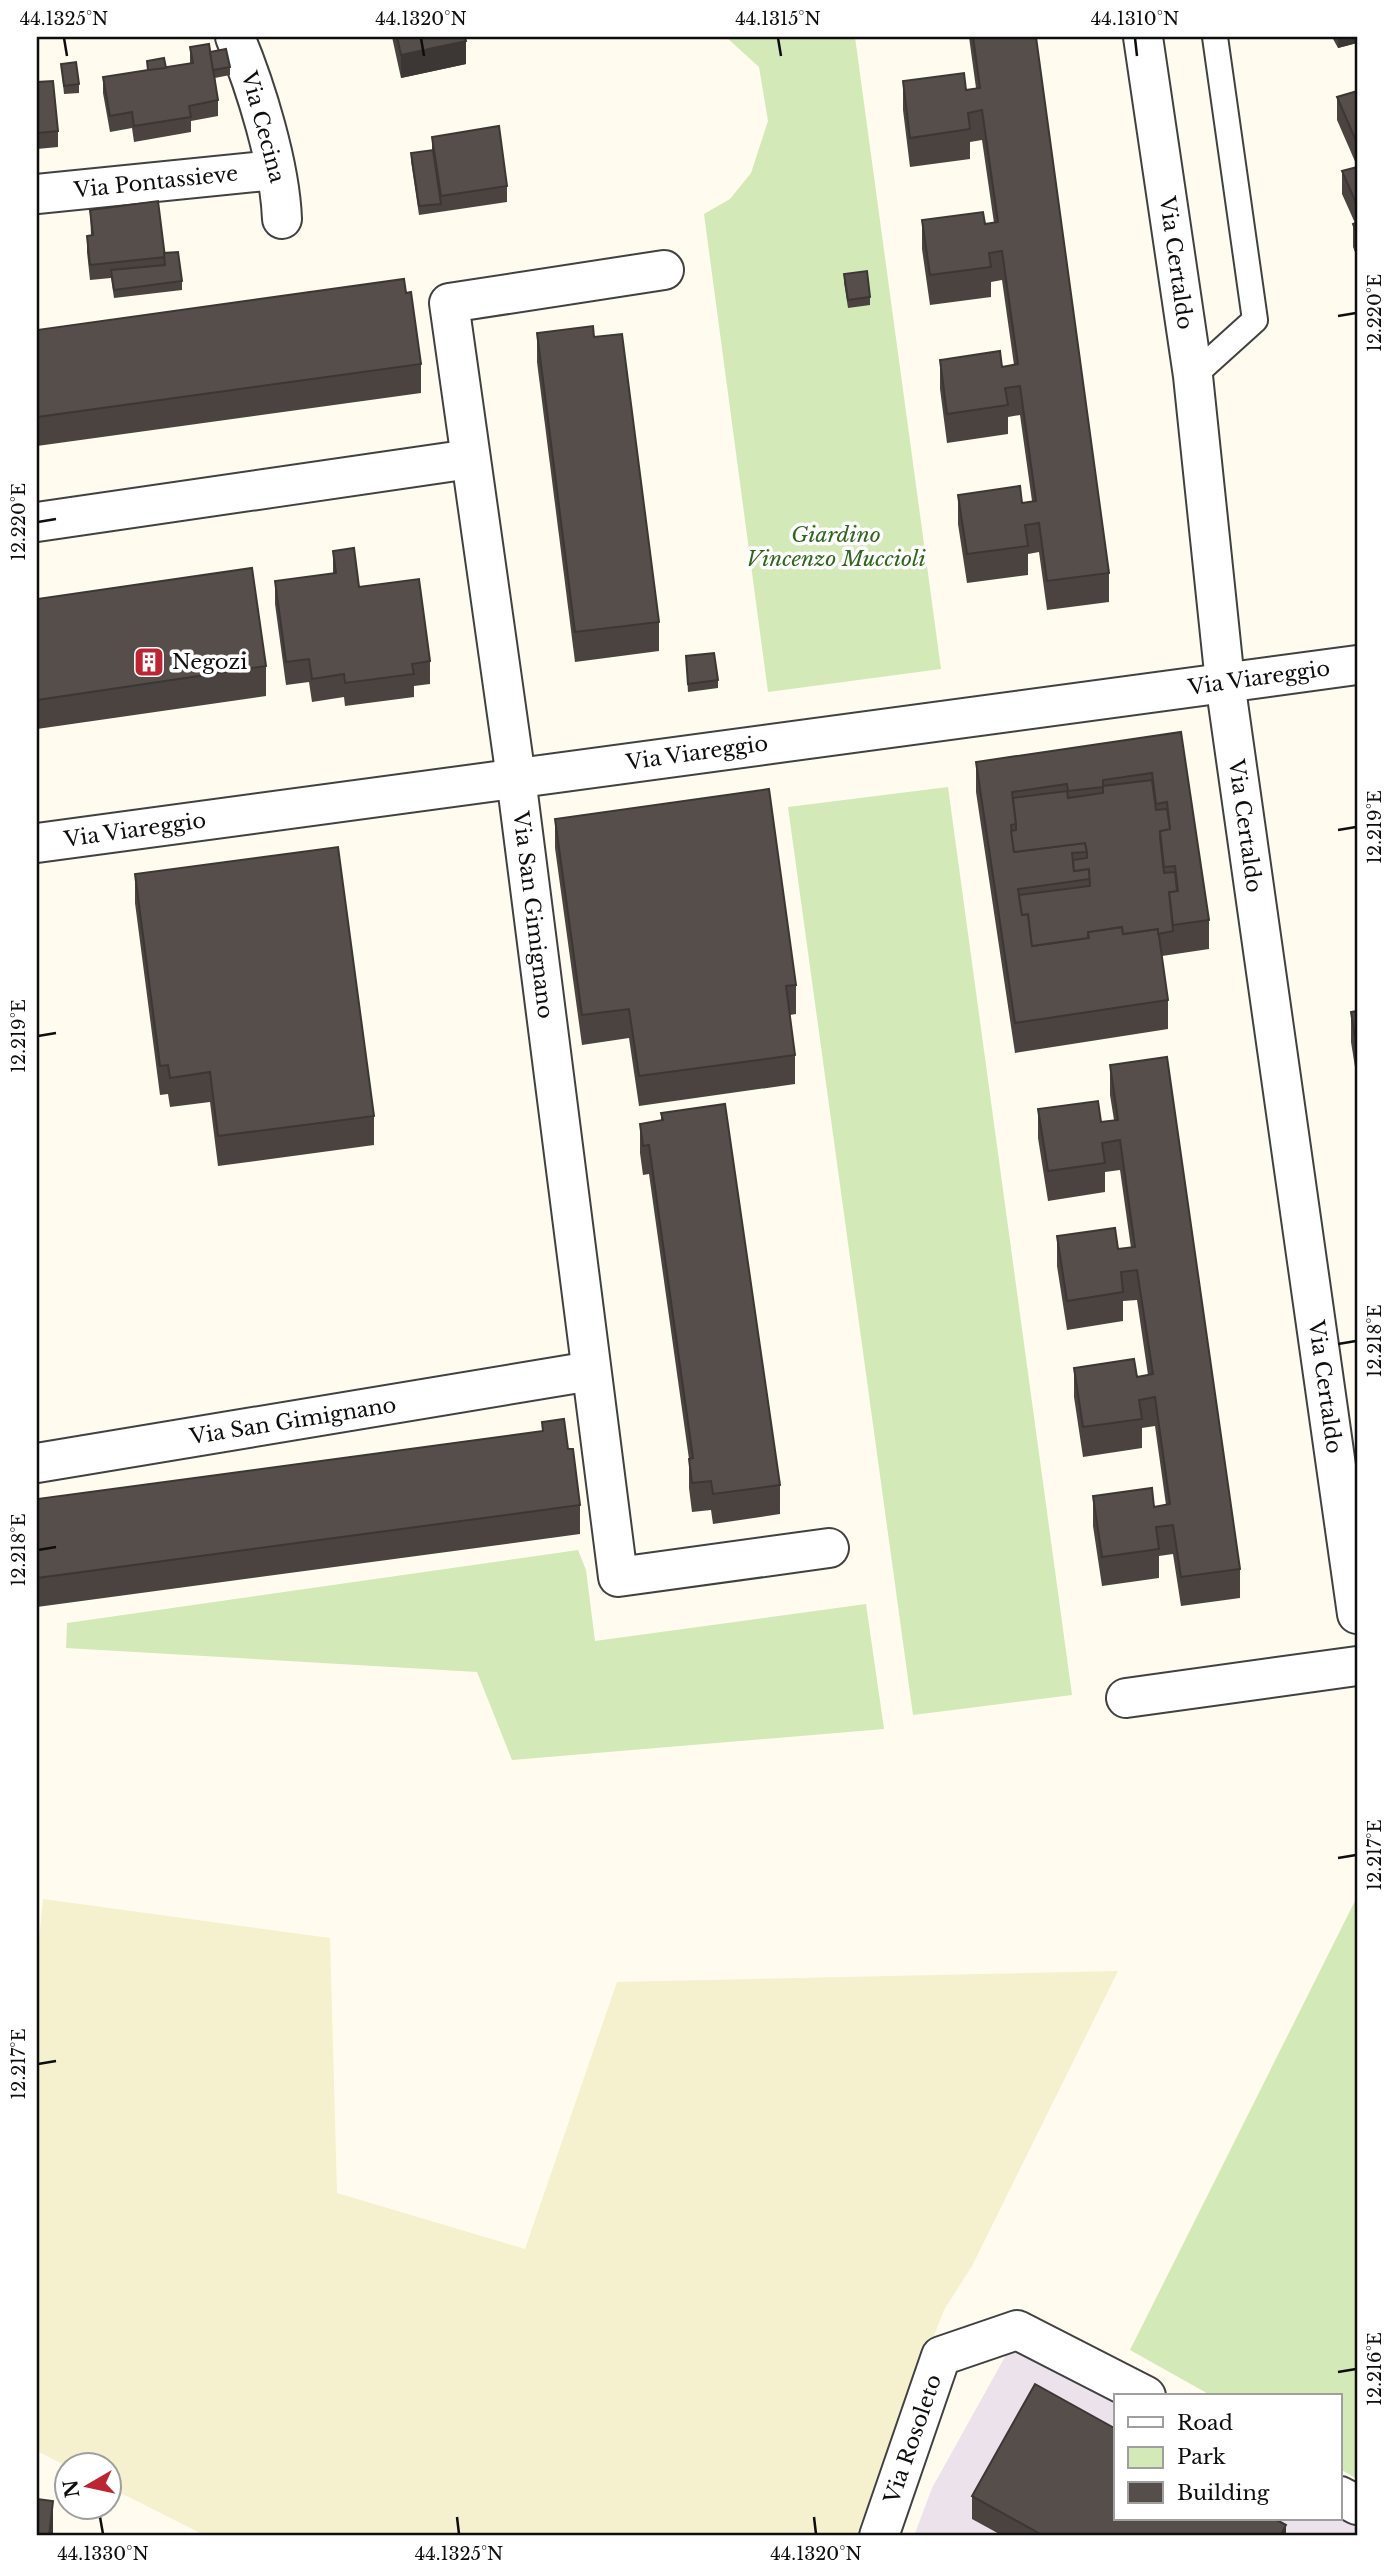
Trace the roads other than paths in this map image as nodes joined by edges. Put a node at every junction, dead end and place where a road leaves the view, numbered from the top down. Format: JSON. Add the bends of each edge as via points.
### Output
{"nodes":[{"id":1,"x":235,"y":37,"type":"edge"},
{"id":2,"x":1143,"y":37,"type":"edge"},
{"id":3,"x":1215,"y":37,"type":"edge"},
{"id":4,"x":275,"y":170,"type":"junction"},
{"id":5,"x":37,"y":194,"type":"edge"},
{"id":6,"x":282,"y":219,"type":"dead end"},
{"id":7,"x":664,"y":270,"type":"dead end"},
{"id":8,"x":1192,"y":376,"type":"junction"},
{"id":9,"x":470,"y":459,"type":"junction"},
{"id":10,"x":37,"y":522,"type":"edge"},
{"id":11,"x":1357,"y":665,"type":"edge"},
{"id":12,"x":1225,"y":682,"type":"junction"},
{"id":13,"x":516,"y":778,"type":"junction"},
{"id":14,"x":37,"y":843,"type":"edge"},
{"id":15,"x":591,"y":1371,"type":"junction"},
{"id":16,"x":37,"y":1463,"type":"edge"},
{"id":17,"x":829,"y":1548,"type":"dead end"},
{"id":18,"x":1357,"y":1614,"type":"edge"},
{"id":19,"x":1357,"y":1666,"type":"edge"},
{"id":20,"x":1126,"y":1698,"type":"dead end"},
{"id":21,"x":1142,"y":2394,"type":"edge"},
{"id":22,"x":880,"y":2536,"type":"edge"}],
"edges":[{"from":1,"to":4,"type":"street","name":"Via Cecina","via":[[249,69]]},
{"from":2,"to":8,"type":"street","name":"Via Certaldo"},
{"from":3,"to":8,"type":"lane","via":[[1255,320]]},
{"from":4,"to":5,"type":"street","name":"Via Pontassieve"},
{"from":4,"to":6,"type":"street","name":"Via Cecina"},
{"from":7,"to":9,"type":"street","name":"Via San Gimignano","via":[[449,303]]},
{"from":8,"to":12,"type":"street","name":"Via Certaldo"},
{"from":9,"to":10,"type":"street"},
{"from":9,"to":13,"type":"street","name":"Via San Gimignano"},
{"from":11,"to":12,"type":"street","name":"Via Viareggio"},
{"from":12,"to":13,"type":"street","name":"Via Viareggio"},
{"from":12,"to":18,"type":"street","name":"Via Certaldo"},
{"from":13,"to":14,"type":"street","name":"Via Viareggio"},
{"from":13,"to":15,"type":"street","name":"Via San Gimignano"},
{"from":15,"to":16,"type":"street","name":"Via San Gimignano"},
{"from":15,"to":17,"type":"street","name":"Via San Gimignano","via":[[618,1577]]},
{"from":19,"to":20,"type":"street"},
{"from":21,"to":22,"type":"street","name":"Via Rosoleto","via":[[1017,2330],[942,2356]]}]}
